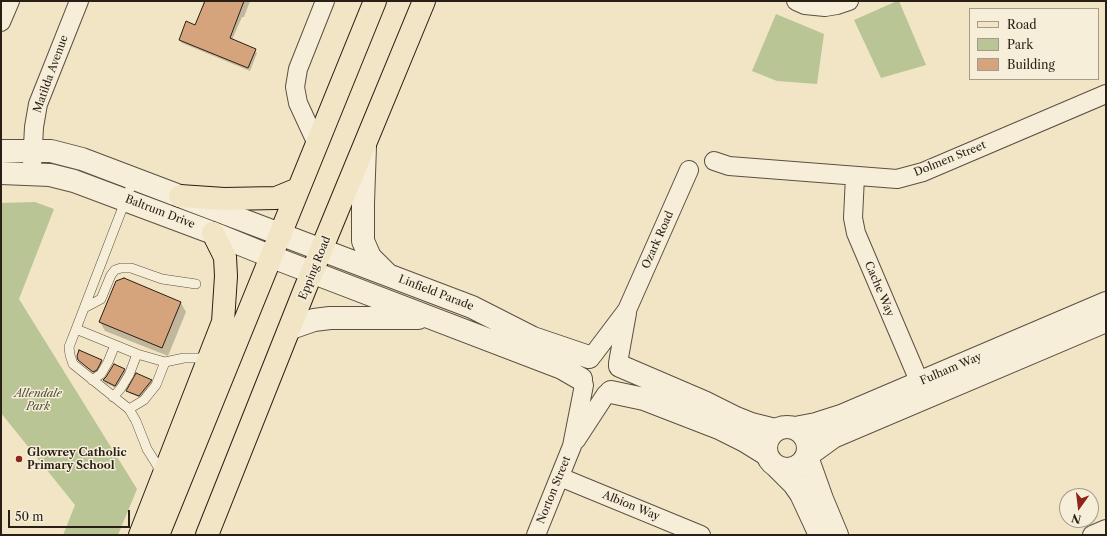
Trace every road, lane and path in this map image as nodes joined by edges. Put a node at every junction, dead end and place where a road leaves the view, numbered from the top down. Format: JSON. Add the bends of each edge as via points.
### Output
{"nodes":[{"id":1,"x":10,"y":1,"type":"edge"},
{"id":2,"x":79,"y":1,"type":"edge"},
{"id":3,"x":325,"y":1,"type":"edge"},
{"id":4,"x":375,"y":1,"type":"edge"},
{"id":5,"x":424,"y":1,"type":"edge"},
{"id":6,"x":796,"y":1,"type":"edge"},
{"id":7,"x":849,"y":1,"type":"edge"},
{"id":8,"x":1,"y":22,"type":"edge"},
{"id":9,"x":1106,"y":94,"type":"edge"},
{"id":10,"x":317,"y":144,"type":"junction"},
{"id":11,"x":365,"y":145,"type":"junction"},
{"id":12,"x":32,"y":150,"type":"junction"},
{"id":13,"x":1,"y":151,"type":"edge"},
{"id":14,"x":714,"y":161,"type":"dead end"},
{"id":15,"x":689,"y":170,"type":"dead end"},
{"id":16,"x":1,"y":173,"type":"edge"},
{"id":17,"x":31,"y":174,"type":"junction"},
{"id":18,"x":856,"y":176,"type":"junction"},
{"id":19,"x":134,"y":178,"type":"junction"},
{"id":20,"x":298,"y":189,"type":"junction"},
{"id":21,"x":180,"y":196,"type":"junction"},
{"id":22,"x":126,"y":199,"type":"junction"},
{"id":23,"x":213,"y":233,"type":"junction"},
{"id":24,"x":280,"y":234,"type":"junction"},
{"id":25,"x":322,"y":251,"type":"junction"},
{"id":26,"x":272,"y":257,"type":"junction"},
{"id":27,"x":313,"y":273,"type":"junction"},
{"id":28,"x":389,"y":276,"type":"junction"},
{"id":29,"x":196,"y":284,"type":"dead end"},
{"id":30,"x":1106,"y":303,"type":"edge"},
{"id":31,"x":84,"y":308,"type":"junction"},
{"id":32,"x":628,"y":310,"type":"junction"},
{"id":33,"x":431,"y":318,"type":"junction"},
{"id":34,"x":1106,"y":321,"type":"edge"},
{"id":35,"x":291,"y":328,"type":"junction"},
{"id":36,"x":76,"y":329,"type":"junction"},
{"id":37,"x":115,"y":345,"type":"junction"},
{"id":38,"x":233,"y":350,"type":"junction"},
{"id":39,"x":137,"y":354,"type":"junction"},
{"id":40,"x":591,"y":356,"type":"junction"},
{"id":41,"x":209,"y":358,"type":"junction"},
{"id":42,"x":166,"y":362,"type":"junction"},
{"id":43,"x":619,"y":365,"type":"junction"},
{"id":44,"x":92,"y":380,"type":"junction"},
{"id":45,"x":582,"y":382,"type":"junction"},
{"id":46,"x":923,"y":390,"type":"junction"},
{"id":47,"x":608,"y":393,"type":"junction"},
{"id":48,"x":113,"y":397,"type":"junction"},
{"id":49,"x":129,"y":409,"type":"junction"},
{"id":50,"x":785,"y":429,"type":"junction"},
{"id":51,"x":572,"y":446,"type":"junction"},
{"id":52,"x":807,"y":456,"type":"junction"},
{"id":53,"x":771,"y":460,"type":"junction"},
{"id":54,"x":560,"y":477,"type":"junction"},
{"id":55,"x":162,"y":480,"type":"junction"},
{"id":56,"x":1106,"y":529,"type":"edge"},
{"id":57,"x":140,"y":535,"type":"edge"},
{"id":58,"x":158,"y":535,"type":"edge"},
{"id":59,"x":208,"y":535,"type":"edge"},
{"id":60,"x":536,"y":535,"type":"edge"},
{"id":61,"x":702,"y":535,"type":"edge"},
{"id":62,"x":820,"y":535,"type":"edge"},
{"id":63,"x":838,"y":535,"type":"edge"},
{"id":64,"x":1092,"y":535,"type":"edge"}],
"edges":[{"from":1,"to":8,"type":"street"},
{"from":2,"to":12,"type":"street","name":"Matilda Avenue","via":[[38,104]]},
{"from":3,"to":10,"type":"street","via":[[298,69],[294,87],[298,103]]},
{"from":4,"to":10,"type":"main road"},
{"from":5,"to":11,"type":"main road","name":"Epping Road"},
{"from":6,"to":7,"type":"street","via":[[805,5],[825,7]]},
{"from":9,"to":18,"type":"street","name":"Dolmen Street","via":[[924,172],[897,179]]},
{"from":10,"to":20,"type":"main road"},
{"from":11,"to":25,"type":"main road","name":"Epping Road"},
{"from":11,"to":28,"type":"street","via":[[363,241],[370,257]]},
{"from":12,"to":13,"type":"street","name":"Baltrum Drive"},
{"from":12,"to":17,"type":"street","name":"Matilda Avenue"},
{"from":12,"to":19,"type":"street","name":"Baltrum Drive","via":[[51,151],[82,159]]},
{"from":14,"to":18,"type":"street","name":"Dolmen Street","via":[[734,166]]},
{"from":15,"to":32,"type":"street","name":"Ozark Road"},
{"from":16,"to":17,"type":"street","name":"Baltrum Drive"},
{"from":17,"to":22,"type":"street","name":"Baltrum Drive","via":[[50,175],[74,181]]},
{"from":18,"to":46,"type":"street","name":"Cache Way","via":[[853,218],[856,233]]},
{"from":19,"to":21,"type":"street","name":"Baltrum Drive"},
{"from":19,"to":22,"type":"lane"},
{"from":20,"to":21,"type":"main road","via":[[276,198],[224,199]]},
{"from":20,"to":24,"type":"main road"},
{"from":21,"to":24,"type":"street","name":"Baltrum Drive"},
{"from":22,"to":23,"type":"street","name":"Baltrum Drive"},
{"from":22,"to":31,"type":"lane"},
{"from":23,"to":26,"type":"street","name":"Baltrum Drive"},
{"from":23,"to":41,"type":"main road","via":[[225,256],[226,276],[223,322]]},
{"from":24,"to":25,"type":"street","name":"Linfield Parade"},
{"from":24,"to":26,"type":"main road"},
{"from":25,"to":27,"type":"main road","name":"Epping Road"},
{"from":25,"to":28,"type":"street","name":"Linfield Parade"},
{"from":26,"to":27,"type":"street","name":"Baltrum Drive"},
{"from":26,"to":38,"type":"main road"},
{"from":27,"to":33,"type":"street"},
{"from":27,"to":35,"type":"main road","name":"Epping Road"},
{"from":28,"to":40,"type":"street","name":"Linfield Parade","via":[[472,307],[533,338]]},
{"from":29,"to":31,"type":"lane","via":[[162,279],[131,268],[121,268],[115,270],[101,299]]},
{"from":30,"to":46,"type":"street","name":"Fulham Way"},
{"from":31,"to":36,"type":"lane"},
{"from":32,"to":40,"type":"street"},
{"from":32,"to":43,"type":"street"},
{"from":33,"to":35,"type":"street","via":[[330,318],[314,320]]},
{"from":33,"to":45,"type":"street","via":[[562,368]]},
{"from":34,"to":46,"type":"street","name":"Fulham Way"},
{"from":35,"to":59,"type":"main road","name":"Epping Road"},
{"from":36,"to":37,"type":"lane"},
{"from":36,"to":44,"type":"lane","via":[[69,347],[70,355],[73,364]]},
{"from":37,"to":39,"type":"lane"},
{"from":37,"to":44,"type":"lane","via":[[101,374]]},
{"from":38,"to":41,"type":"lane"},
{"from":38,"to":58,"type":"main road"},
{"from":39,"to":42,"type":"lane"},
{"from":39,"to":48,"type":"lane","via":[[129,375]]},
{"from":40,"to":43,"type":"street","via":[[607,355],[614,358]]},
{"from":40,"to":45,"type":"street","via":[[582,367]]},
{"from":41,"to":42,"type":"lane","via":[[184,358]]},
{"from":41,"to":55,"type":"main road"},
{"from":42,"to":49,"type":"lane","via":[[156,385],[144,400]]},
{"from":43,"to":47,"type":"street","via":[[622,372],[619,384]]},
{"from":43,"to":50,"type":"street","via":[[736,418]]},
{"from":44,"to":48,"type":"lane"},
{"from":45,"to":47,"type":"street","via":[[593,393]]},
{"from":45,"to":51,"type":"street","name":"Norton Street"},
{"from":46,"to":50,"type":"street","name":"Fulham Way","via":[[816,424]]},
{"from":46,"to":52,"type":"street","name":"Fulham Way","via":[[833,436]]},
{"from":47,"to":51,"type":"street","name":"Norton Street"},
{"from":47,"to":53,"type":"street","via":[[644,399],[719,428],[745,441]]},
{"from":48,"to":49,"type":"lane"},
{"from":49,"to":55,"type":"lane"},
{"from":50,"to":52,"type":"street","via":[[805,436],[808,442]]},
{"from":50,"to":53,"type":"street","via":[[770,435],[767,441],[766,447]]},
{"from":51,"to":54,"type":"street","name":"Norton Street"},
{"from":52,"to":53,"type":"street","via":[[802,464],[789,469],[781,469]]},
{"from":52,"to":63,"type":"street"},
{"from":53,"to":62,"type":"street","via":[[801,494]]},
{"from":54,"to":60,"type":"street","name":"Norton Street"},
{"from":54,"to":61,"type":"street","name":"Albion Way"},
{"from":55,"to":57,"type":"main road"},
{"from":56,"to":64,"type":"street"}]}
